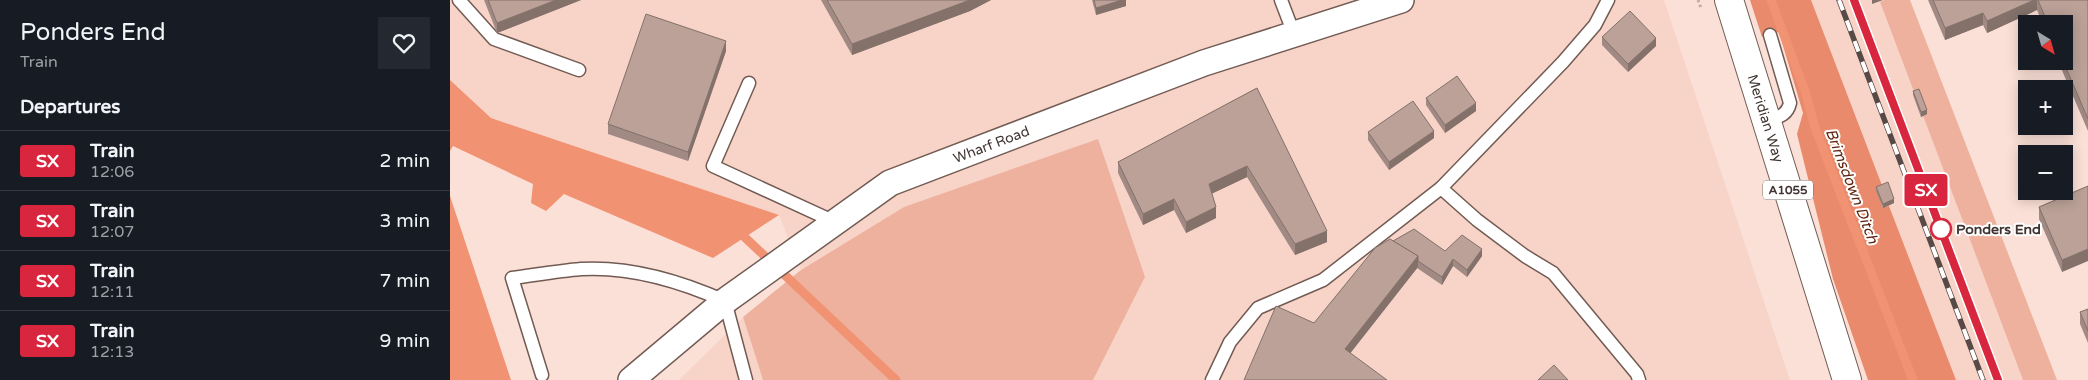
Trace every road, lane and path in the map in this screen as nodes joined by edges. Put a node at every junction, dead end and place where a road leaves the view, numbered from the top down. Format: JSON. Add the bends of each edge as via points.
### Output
{"nodes":[{"id":1,"x":459,"y":0,"type":"edge"},
{"id":2,"x":1282,"y":0,"type":"edge"},
{"id":3,"x":1401,"y":0,"type":"edge"},
{"id":4,"x":1608,"y":0,"type":"edge"},
{"id":5,"x":1729,"y":0,"type":"edge"},
{"id":6,"x":1294,"y":34,"type":"junction"},
{"id":7,"x":1770,"y":36,"type":"dead end"},
{"id":8,"x":579,"y":70,"type":"dead end"},
{"id":9,"x":749,"y":83,"type":"dead end"},
{"id":10,"x":1766,"y":121,"type":"junction"},
{"id":11,"x":1441,"y":188,"type":"junction"},
{"id":12,"x":835,"y":222,"type":"junction"},
{"id":13,"x":725,"y":302,"type":"junction"},
{"id":14,"x":542,"y":375,"type":"dead end"},
{"id":15,"x":631,"y":380,"type":"edge"},
{"id":16,"x":746,"y":380,"type":"edge"},
{"id":17,"x":1212,"y":380,"type":"edge"},
{"id":18,"x":1639,"y":380,"type":"edge"},
{"id":19,"x":1847,"y":380,"type":"edge"}],
"edges":[{"from":1,"to":8,"type":"lane","via":[[494,39]]},
{"from":2,"to":6,"type":"lane"},
{"from":3,"to":6,"type":"street","name":"Wharf Road"},
{"from":4,"to":11,"type":"lane","via":[[1595,24],[1563,62]]},
{"from":5,"to":10,"type":"main road","name":"Meridian Way","number":"A1055"},
{"from":6,"to":12,"type":"street","name":"Wharf Road","via":[[1204,63],[890,183]]},
{"from":7,"to":10,"type":"lane","via":[[1790,103],[1783,116]]},
{"from":9,"to":12,"type":"lane","via":[[713,166]]},
{"from":10,"to":19,"type":"main road","name":"Meridian Way","number":"A1055"},
{"from":11,"to":17,"type":"lane","via":[[1324,280],[1258,308],[1230,342]]},
{"from":11,"to":18,"type":"lane","via":[[1477,220],[1553,273]]},
{"from":12,"to":13,"type":"street","name":"Wharf Road"},
{"from":13,"to":14,"type":"lane","via":[[695,287],[622,271],[582,269],[512,278]]},
{"from":13,"to":15,"type":"street","name":"Wharf Road"},
{"from":13,"to":16,"type":"lane"}]}
